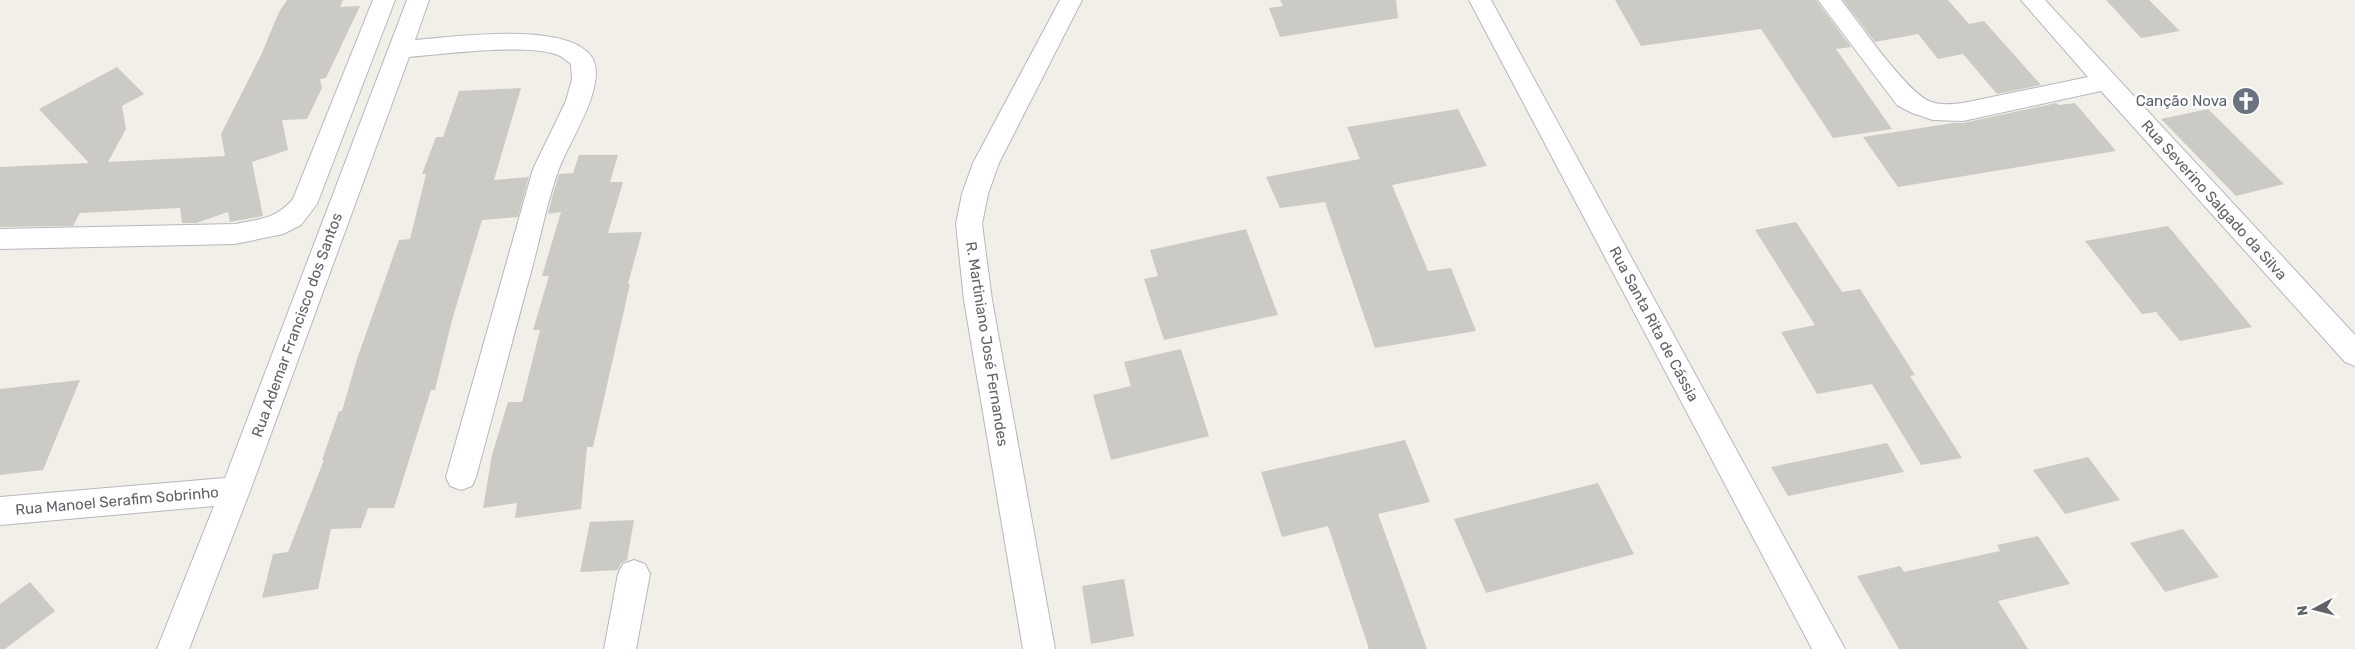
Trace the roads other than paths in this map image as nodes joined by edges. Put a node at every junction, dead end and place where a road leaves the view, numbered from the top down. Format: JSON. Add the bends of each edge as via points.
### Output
{"nodes":[{"id":1,"x":384,"y":0,"type":"edge"},
{"id":2,"x":418,"y":0,"type":"edge"},
{"id":3,"x":1072,"y":0,"type":"edge"},
{"id":4,"x":1480,"y":0,"type":"edge"},
{"id":5,"x":1829,"y":0,"type":"edge"},
{"id":6,"x":2032,"y":0,"type":"edge"},
{"id":7,"x":399,"y":49,"type":"junction"},
{"id":8,"x":2106,"y":82,"type":"junction"},
{"id":9,"x":0,"y":239,"type":"edge"},
{"id":10,"x":2355,"y":354,"type":"edge"},
{"id":11,"x":461,"y":477,"type":"dead end"},
{"id":12,"x":235,"y":491,"type":"junction"},
{"id":13,"x":0,"y":511,"type":"edge"},
{"id":14,"x":634,"y":574,"type":"dead end"},
{"id":15,"x":173,"y":649,"type":"edge"},
{"id":16,"x":620,"y":649,"type":"edge"},
{"id":17,"x":1039,"y":649,"type":"edge"},
{"id":18,"x":1829,"y":649,"type":"edge"}],
"edges":[{"from":1,"to":9,"type":"street","via":[[304,204],[292,218],[274,227],[235,234]]},
{"from":2,"to":7,"type":"street","name":"Rua Ademar Francisco dos Santos"},
{"from":3,"to":17,"type":"street","name":"R. Martiniano José Fernandes","via":[[986,163],[974,194],[970,224],[978,300]]},
{"from":4,"to":18,"type":"street","name":"Rua Santa Rita de Cássia"},
{"from":5,"to":8,"type":"street","via":[[1906,99],[1922,110],[1940,114],[1963,112]]},
{"from":6,"to":8,"type":"street","name":"Rua Severino Salgado da Silva"},
{"from":7,"to":11,"type":"street","via":[[538,44],[566,49],[582,61],[584,79],[578,101],[546,169]]},
{"from":7,"to":12,"type":"street","name":"Rua Ademar Francisco dos Santos"},
{"from":8,"to":10,"type":"street","name":"Rua Severino Salgado da Silva"},
{"from":12,"to":13,"type":"street","name":"Rua Manoel Serafim Sobrinho"},
{"from":12,"to":15,"type":"street","name":"Rua Ademar Francisco dos Santos"},
{"from":14,"to":16,"type":"street"}]}
